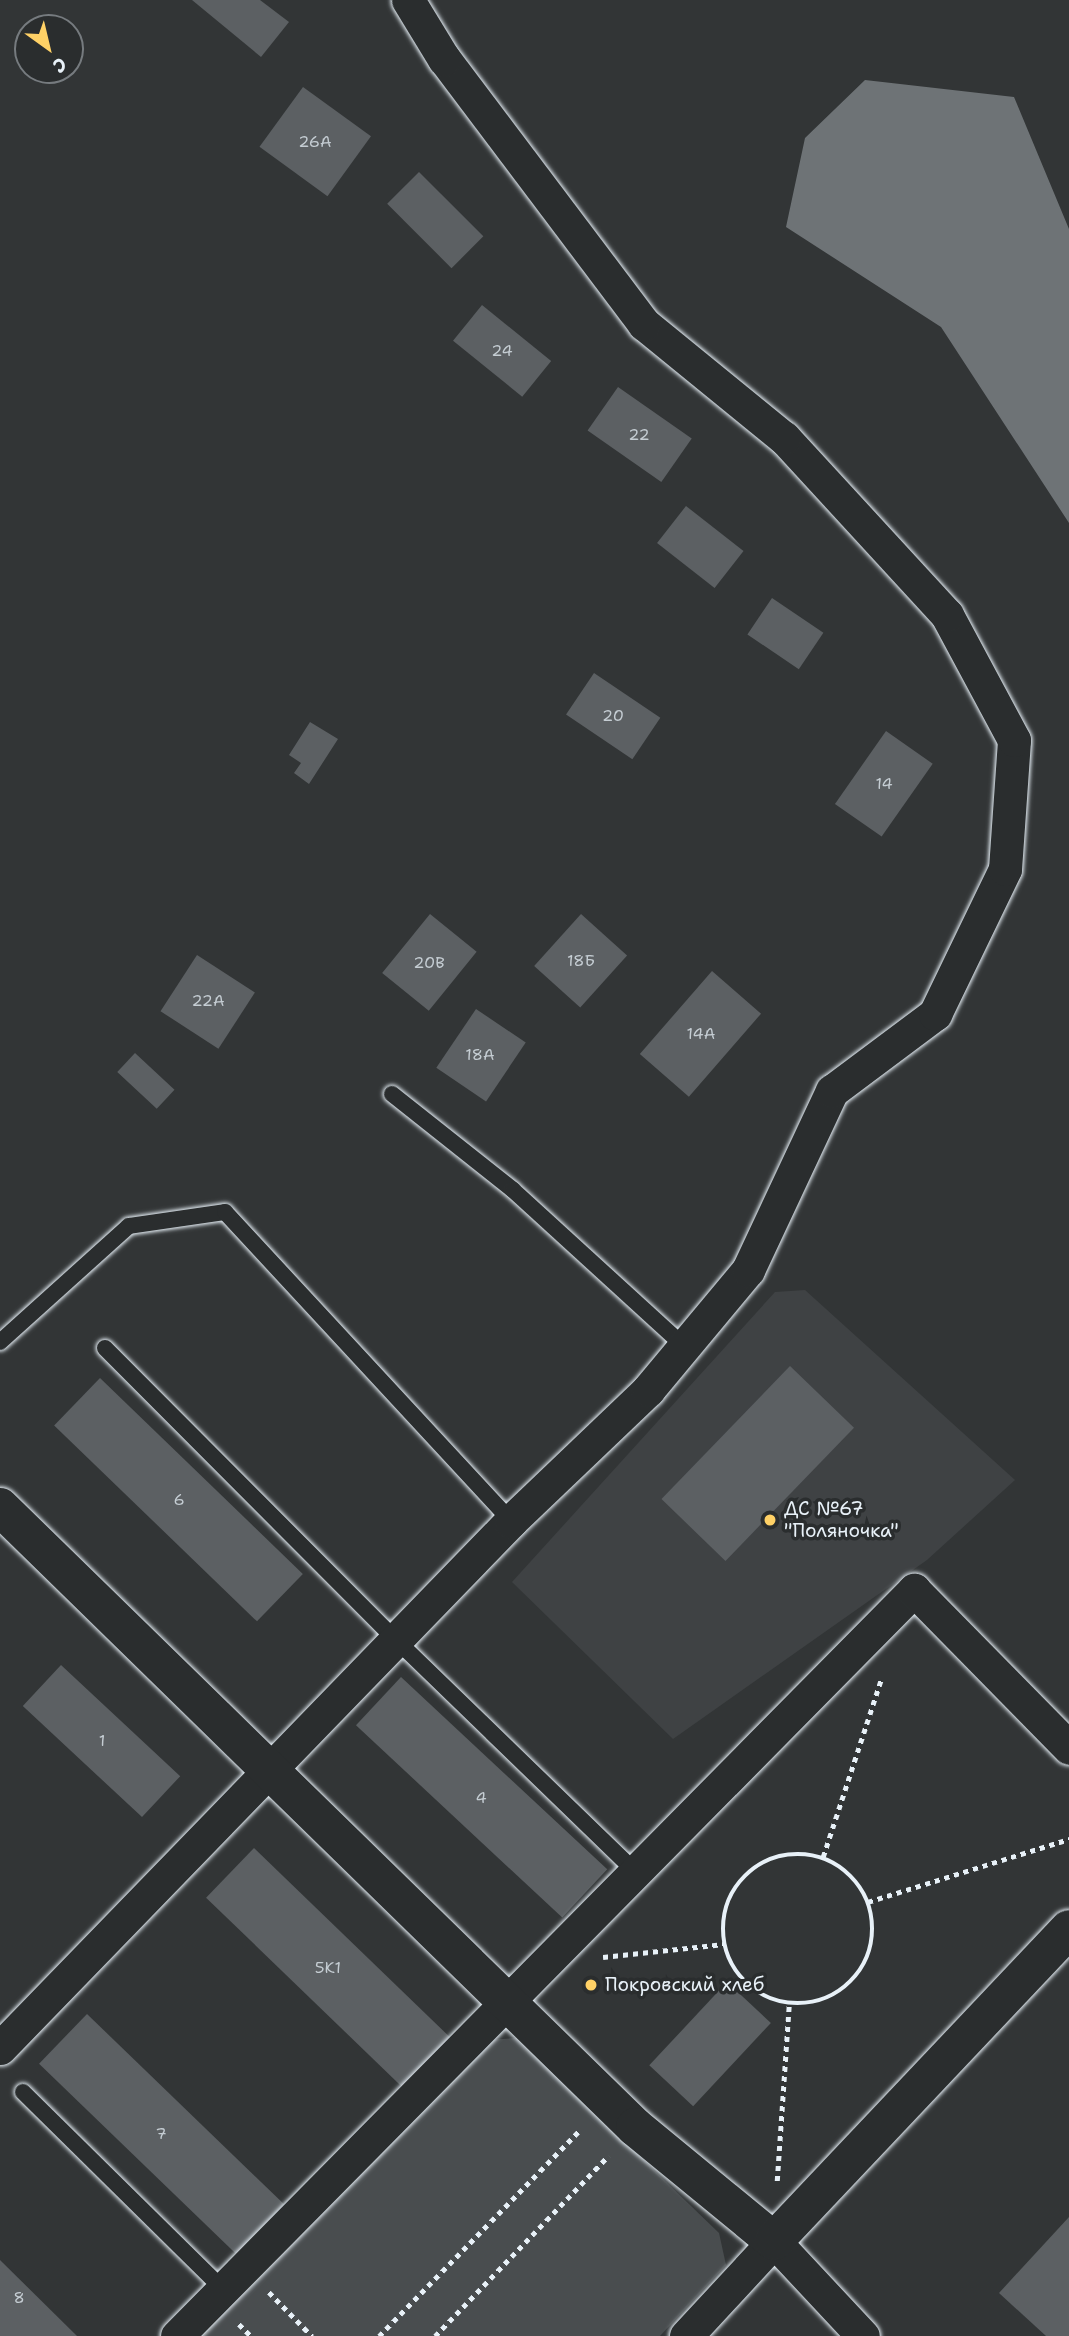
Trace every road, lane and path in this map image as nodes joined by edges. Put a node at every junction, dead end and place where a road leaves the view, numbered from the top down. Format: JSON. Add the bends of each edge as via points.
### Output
{"nodes":[{"id":1,"x":408,"y":0,"type":"edge"},
{"id":2,"x":392,"y":1094,"type":"dead end"},
{"id":3,"x":0,"y":1342,"type":"edge"},
{"id":4,"x":684,"y":1346,"type":"junction"},
{"id":5,"x":105,"y":1349,"type":"dead end"},
{"id":6,"x":0,"y":1507,"type":"edge"},
{"id":7,"x":511,"y":1521,"type":"junction"},
{"id":8,"x":396,"y":1640,"type":"junction"},
{"id":9,"x":883,"y":1674,"type":"dead end"},
{"id":10,"x":1069,"y":1748,"type":"edge"},
{"id":11,"x":272,"y":1769,"type":"junction"},
{"id":12,"x":1069,"y":1839,"type":"edge"},
{"id":13,"x":823,"y":1857,"type":"junction"},
{"id":14,"x":636,"y":1872,"type":"junction"},
{"id":15,"x":868,"y":1902,"type":"junction"},
{"id":16,"x":1069,"y":1929,"type":"edge"},
{"id":17,"x":724,"y":1944,"type":"junction"},
{"id":18,"x":547,"y":1963,"type":"junction"},
{"id":19,"x":507,"y":2002,"type":"junction"},
{"id":20,"x":789,"y":2003,"type":"junction"},
{"id":21,"x":0,"y":2048,"type":"edge"},
{"id":22,"x":23,"y":2092,"type":"dead end"},
{"id":23,"x":608,"y":2101,"type":"junction"},
{"id":24,"x":635,"y":2127,"type":"junction"},
{"id":25,"x":774,"y":2241,"type":"junction"},
{"id":26,"x":234,"y":2278,"type":"junction"},
{"id":27,"x":177,"y":2336,"type":"edge"},
{"id":28,"x":312,"y":2336,"type":"edge"},
{"id":29,"x":379,"y":2336,"type":"edge"},
{"id":30,"x":435,"y":2336,"type":"edge"},
{"id":31,"x":686,"y":2336,"type":"edge"},
{"id":32,"x":863,"y":2336,"type":"edge"}],
"edges":[{"from":1,"to":4,"type":"street","via":[[444,59],[644,324],[784,438],[947,615],[1014,740],[1005,869],[935,1014],[832,1091],[748,1270]]},
{"from":2,"to":4,"type":"lane","via":[[513,1190]]},
{"from":3,"to":7,"type":"lane","via":[[129,1226],[225,1212]]},
{"from":4,"to":7,"type":"street","via":[[648,1390]]},
{"from":5,"to":8,"type":"lane"},
{"from":6,"to":11,"type":"street"},
{"from":7,"to":8,"type":"street"},
{"from":8,"to":11,"type":"street"},
{"from":8,"to":14,"type":"lane"},
{"from":9,"to":13,"type":"path"},
{"from":10,"to":14,"type":"street","via":[[914,1590]]},
{"from":11,"to":19,"type":"street"},
{"from":11,"to":21,"type":"street"},
{"from":12,"to":15,"type":"path"},
{"from":13,"to":15,"type":"path","via":[[845,1869]]},
{"from":13,"to":17,"type":"path","via":[[799,1853],[753,1867],[736,1885],[725,1907]]},
{"from":14,"to":18,"type":"street"},
{"from":15,"to":20,"type":"path","via":[[873,1934],[867,1959],[853,1980],[833,1996],[809,2004]]},
{"from":16,"to":25,"type":"street"},
{"from":17,"to":18,"type":"path"},
{"from":17,"to":20,"type":"path","via":[[740,1978],[759,1994]]},
{"from":18,"to":19,"type":"street"},
{"from":19,"to":23,"type":"street"},
{"from":19,"to":26,"type":"street"},
{"from":20,"to":25,"type":"path"},
{"from":22,"to":26,"type":"lane"},
{"from":23,"to":24,"type":"street"},
{"from":23,"to":29,"type":"path"},
{"from":24,"to":25,"type":"street"},
{"from":24,"to":30,"type":"path"},
{"from":25,"to":31,"type":"street"},
{"from":25,"to":32,"type":"street"},
{"from":26,"to":27,"type":"street"},
{"from":26,"to":28,"type":"path"}]}
